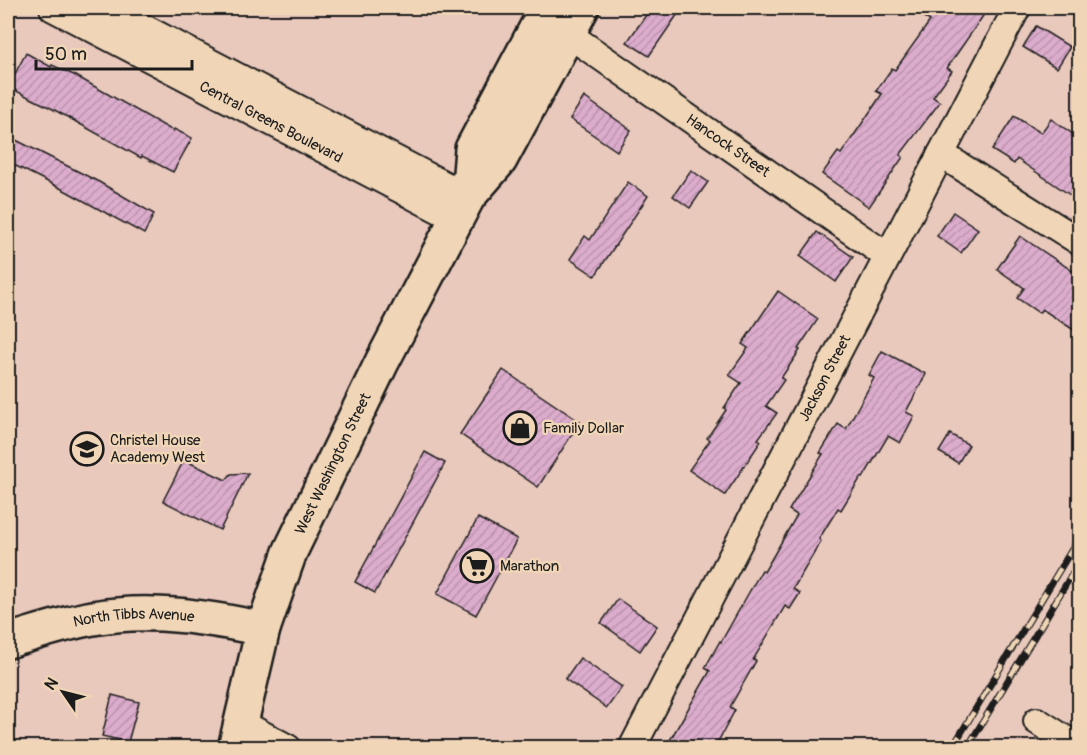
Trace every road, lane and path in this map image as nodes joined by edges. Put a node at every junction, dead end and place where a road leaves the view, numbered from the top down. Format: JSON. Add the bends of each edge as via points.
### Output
{"nodes":[{"id":1,"x":53,"y":8,"type":"edge"},
{"id":2,"x":106,"y":8,"type":"edge"},
{"id":3,"x":547,"y":8,"type":"edge"},
{"id":4,"x":1017,"y":8,"type":"edge"},
{"id":5,"x":575,"y":21,"type":"edge"},
{"id":6,"x":941,"y":154,"type":"junction"},
{"id":7,"x":462,"y":208,"type":"junction"},
{"id":8,"x":1080,"y":242,"type":"edge"},
{"id":9,"x":887,"y":256,"type":"junction"},
{"id":10,"x":263,"y":629,"type":"junction"},
{"id":11,"x":8,"y":641,"type":"edge"},
{"id":12,"x":1037,"y":721,"type":"dead end"},
{"id":13,"x":238,"y":735,"type":"edge"},
{"id":14,"x":288,"y":747,"type":"edge"},
{"id":15,"x":632,"y":747,"type":"edge"},
{"id":16,"x":1079,"y":747,"type":"edge"}],
"edges":[{"from":1,"to":7,"type":"street","name":"Central Greens Boulevard"},
{"from":2,"to":7,"type":"street","name":"Central Greens Boulevard"},
{"from":3,"to":7,"type":"main road","name":"West Washington Street","via":[[472,149]]},
{"from":4,"to":6,"type":"street","name":"Jackson Street"},
{"from":5,"to":7,"type":"main road","name":"West Washington Street","via":[[500,160]]},
{"from":5,"to":9,"type":"street","name":"Hancock Street"},
{"from":6,"to":8,"type":"street"},
{"from":6,"to":9,"type":"street","name":"Jackson Street"},
{"from":7,"to":10,"type":"main road","name":"West Washington Street","via":[[290,552]]},
{"from":9,"to":15,"type":"street","name":"Jackson Street"},
{"from":10,"to":11,"type":"main road","name":"North Tibbs Avenue","via":[[212,618],[150,614],[93,618]]},
{"from":10,"to":13,"type":"main road","name":"West Washington Street"},
{"from":12,"to":16,"type":"street"},
{"from":13,"to":14,"type":"street"}]}
